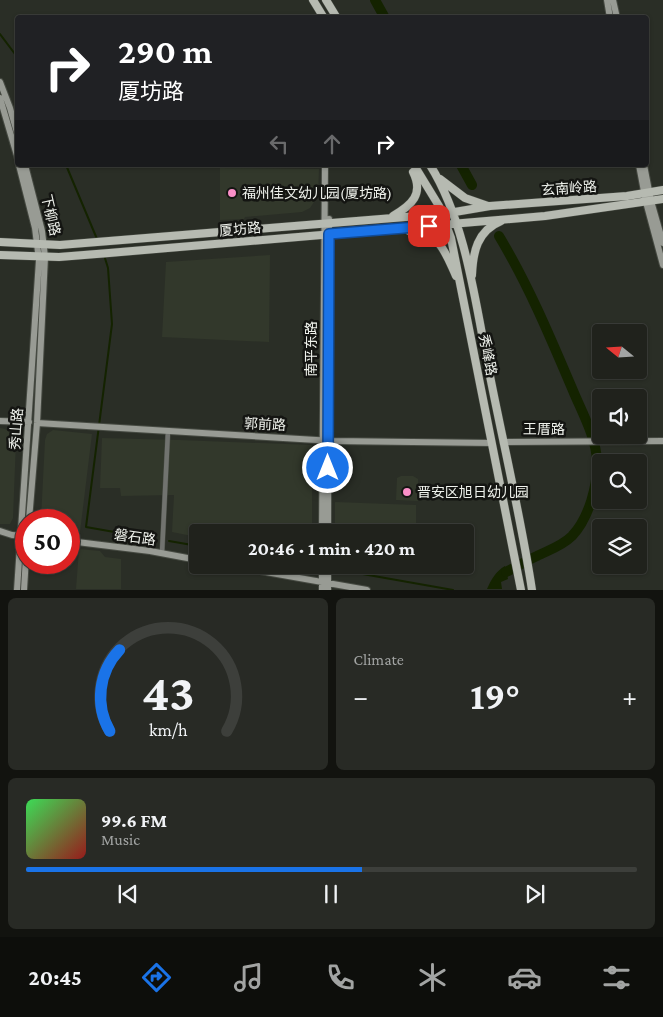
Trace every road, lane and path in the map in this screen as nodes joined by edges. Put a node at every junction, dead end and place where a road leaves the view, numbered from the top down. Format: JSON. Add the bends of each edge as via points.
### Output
{"nodes":[{"id":1,"x":313,"y":0,"type":"edge"},
{"id":2,"x":326,"y":0,"type":"edge"},
{"id":3,"x":607,"y":0,"type":"edge"},
{"id":4,"x":613,"y":0,"type":"edge"},
{"id":5,"x":322,"y":15,"type":"edge"},
{"id":6,"x":335,"y":15,"type":"edge"},
{"id":7,"x":610,"y":15,"type":"edge"},
{"id":8,"x":616,"y":15,"type":"edge"},
{"id":9,"x":0,"y":82,"type":"edge"},
{"id":10,"x":0,"y":98,"type":"edge"},
{"id":11,"x":15,"y":126,"type":"edge"},
{"id":12,"x":15,"y":149,"type":"edge"},
{"id":13,"x":20,"y":167,"type":"edge"},
{"id":14,"x":25,"y":167,"type":"edge"},
{"id":15,"x":327,"y":167,"type":"edge"},
{"id":16,"x":413,"y":167,"type":"edge"},
{"id":17,"x":413,"y":167,"type":"edge"},
{"id":18,"x":431,"y":167,"type":"edge"},
{"id":19,"x":640,"y":167,"type":"edge"},
{"id":20,"x":644,"y":167,"type":"edge"},
{"id":21,"x":438,"y":178,"type":"junction"},
{"id":22,"x":663,"y":190,"type":"edge"},
{"id":23,"x":647,"y":193,"type":"junction"},
{"id":24,"x":663,"y":199,"type":"edge"},
{"id":25,"x":649,"y":202,"type":"junction"},
{"id":26,"x":475,"y":205,"type":"junction"},
{"id":27,"x":452,"y":213,"type":"junction"},
{"id":28,"x":443,"y":214,"type":"junction"},
{"id":29,"x":389,"y":218,"type":"junction"},
{"id":30,"x":511,"y":218,"type":"junction"},
{"id":31,"x":481,"y":221,"type":"joint"},
{"id":32,"x":456,"y":223,"type":"junction"},
{"id":33,"x":327,"y":224,"type":"junction"},
{"id":34,"x":447,"y":224,"type":"junction"},
{"id":35,"x":392,"y":229,"type":"junction"},
{"id":36,"x":327,"y":234,"type":"junction"},
{"id":37,"x":0,"y":242,"type":"edge"},
{"id":38,"x":663,"y":243,"type":"edge"},
{"id":39,"x":42,"y":245,"type":"junction"},
{"id":40,"x":0,"y":255,"type":"edge"},
{"id":41,"x":42,"y":257,"type":"junction"},
{"id":42,"x":663,"y":265,"type":"edge"},
{"id":43,"x":42,"y":271,"type":"junction"},
{"id":44,"x":471,"y":284,"type":"junction"},
{"id":45,"x":463,"y":292,"type":"junction"},
{"id":46,"x":0,"y":421,"type":"edge"},
{"id":47,"x":29,"y":422,"type":"junction"},
{"id":48,"x":37,"y":423,"type":"junction"},
{"id":49,"x":168,"y":432,"type":"junction"},
{"id":50,"x":326,"y":441,"type":"junction"},
{"id":51,"x":663,"y":441,"type":"edge"},
{"id":52,"x":503,"y":442,"type":"junction"},
{"id":53,"x":492,"y":444,"type":"junction"},
{"id":54,"x":25,"y":509,"type":"edge"},
{"id":55,"x":30,"y":509,"type":"edge"},
{"id":56,"x":322,"y":524,"type":"edge"},
{"id":57,"x":328,"y":524,"type":"edge"},
{"id":58,"x":0,"y":530,"type":"edge"},
{"id":59,"x":12,"y":535,"type":"junction"},
{"id":60,"x":15,"y":535,"type":"edge"},
{"id":61,"x":0,"y":537,"type":"edge"},
{"id":62,"x":80,"y":542,"type":"edge"},
{"id":63,"x":162,"y":553,"type":"junction"},
{"id":64,"x":189,"y":558,"type":"edge"},
{"id":65,"x":19,"y":574,"type":"edge"},
{"id":66,"x":25,"y":574,"type":"edge"},
{"id":67,"x":268,"y":574,"type":"edge"},
{"id":68,"x":325,"y":586,"type":"edge"},
{"id":69,"x":17,"y":590,"type":"edge"},
{"id":70,"x":24,"y":590,"type":"edge"},
{"id":71,"x":367,"y":590,"type":"edge"},
{"id":72,"x":521,"y":590,"type":"edge"},
{"id":73,"x":532,"y":590,"type":"edge"}],
"edges":[{"from":1,"to":5,"type":"main road"},
{"from":2,"to":6,"type":"main road"},
{"from":3,"to":7,"type":"main road"},
{"from":4,"to":8,"type":"main road"},
{"from":9,"to":11,"type":"main road"},
{"from":10,"to":12,"type":"main road"},
{"from":13,"to":39,"type":"main road","name":"下柳路"},
{"from":14,"to":39,"type":"main road","name":"下柳路"},
{"from":15,"to":33,"type":"main road","name":"南平东路"},
{"from":16,"to":28,"type":"main road","name":"秀峰路"},
{"from":17,"to":29,"type":"main road","via":[[416,194],[407,207]]},
{"from":18,"to":21,"type":"main road","name":"秀峰路"},
{"from":19,"to":23,"type":"main road"},
{"from":20,"to":23,"type":"main road"},
{"from":21,"to":26,"type":"main road"},
{"from":21,"to":27,"type":"main road","name":"秀峰路"},
{"from":22,"to":23,"type":"main road","name":"玄南岭路"},
{"from":23,"to":25,"type":"main road"},
{"from":23,"to":26,"type":"main road","name":"玄南岭路"},
{"from":24,"to":25,"type":"main road","name":"玄南岭路"},
{"from":25,"to":30,"type":"main road","name":"玄南岭路"},
{"from":25,"to":38,"type":"main road"},
{"from":25,"to":42,"type":"main road"},
{"from":26,"to":27,"type":"main road","name":"厦坊路"},
{"from":27,"to":28,"type":"main road","name":"厦坊路"},
{"from":27,"to":32,"type":"main road","name":"秀峰路"},
{"from":28,"to":29,"type":"main road","name":"厦坊路"},
{"from":28,"to":34,"type":"main road","name":"秀峰路"},
{"from":29,"to":33,"type":"main road","name":"厦坊路"},
{"from":30,"to":31,"type":"main road","name":"玄南岭路"},
{"from":30,"to":44,"type":"main road","via":[[486,230],[477,244]]},
{"from":31,"to":32,"type":"main road","name":"厦坊路"},
{"from":32,"to":34,"type":"main road","name":"厦坊路"},
{"from":32,"to":44,"type":"main road","name":"秀峰路"},
{"from":33,"to":36,"type":"main road","name":"南平东路"},
{"from":33,"to":39,"type":"main road","name":"厦坊路"},
{"from":34,"to":35,"type":"main road","name":"厦坊路"},
{"from":34,"to":45,"type":"main road","name":"秀峰路"},
{"from":35,"to":36,"type":"main road","name":"厦坊路"},
{"from":35,"to":45,"type":"main road","via":[[420,233],[435,240],[448,255]]},
{"from":36,"to":41,"type":"main road","name":"厦坊路"},
{"from":36,"to":50,"type":"main road","name":"南平东路"},
{"from":37,"to":39,"type":"main road","name":"厦坊路"},
{"from":39,"to":41,"type":"main road","name":"下柳路"},
{"from":40,"to":41,"type":"main road","name":"厦坊路"},
{"from":41,"to":43,"type":"main road","name":"下柳路"},
{"from":43,"to":47,"type":"main road","name":"秀山路"},
{"from":43,"to":48,"type":"main road","name":"秀山路"},
{"from":44,"to":52,"type":"main road","name":"秀峰路"},
{"from":45,"to":53,"type":"main road","name":"秀峰路"},
{"from":46,"to":47,"type":"main road"},
{"from":47,"to":54,"type":"main road","name":"秀山路"},
{"from":48,"to":49,"type":"main road","name":"郭前路"},
{"from":48,"to":55,"type":"main road","name":"秀山路"},
{"from":49,"to":50,"type":"main road","name":"郭前路"},
{"from":49,"to":63,"type":"street"},
{"from":50,"to":53,"type":"main road","name":"郭前路"},
{"from":50,"to":56,"type":"main road","name":"南平东路"},
{"from":50,"to":57,"type":"main road","name":"南平东路"},
{"from":51,"to":52,"type":"main road","name":"王厝路"},
{"from":52,"to":73,"type":"main road","name":"秀峰路"},
{"from":53,"to":72,"type":"main road","name":"秀峰路"},
{"from":58,"to":59,"type":"main road"},
{"from":59,"to":60,"type":"main road"},
{"from":59,"to":61,"type":"main road"},
{"from":62,"to":63,"type":"main road","name":"磐石路"},
{"from":63,"to":64,"type":"main road","name":"磐石路"},
{"from":65,"to":69,"type":"main road","name":"秀山路"},
{"from":66,"to":70,"type":"main road"},
{"from":67,"to":68,"type":"main road"},
{"from":68,"to":71,"type":"main road"}]}
